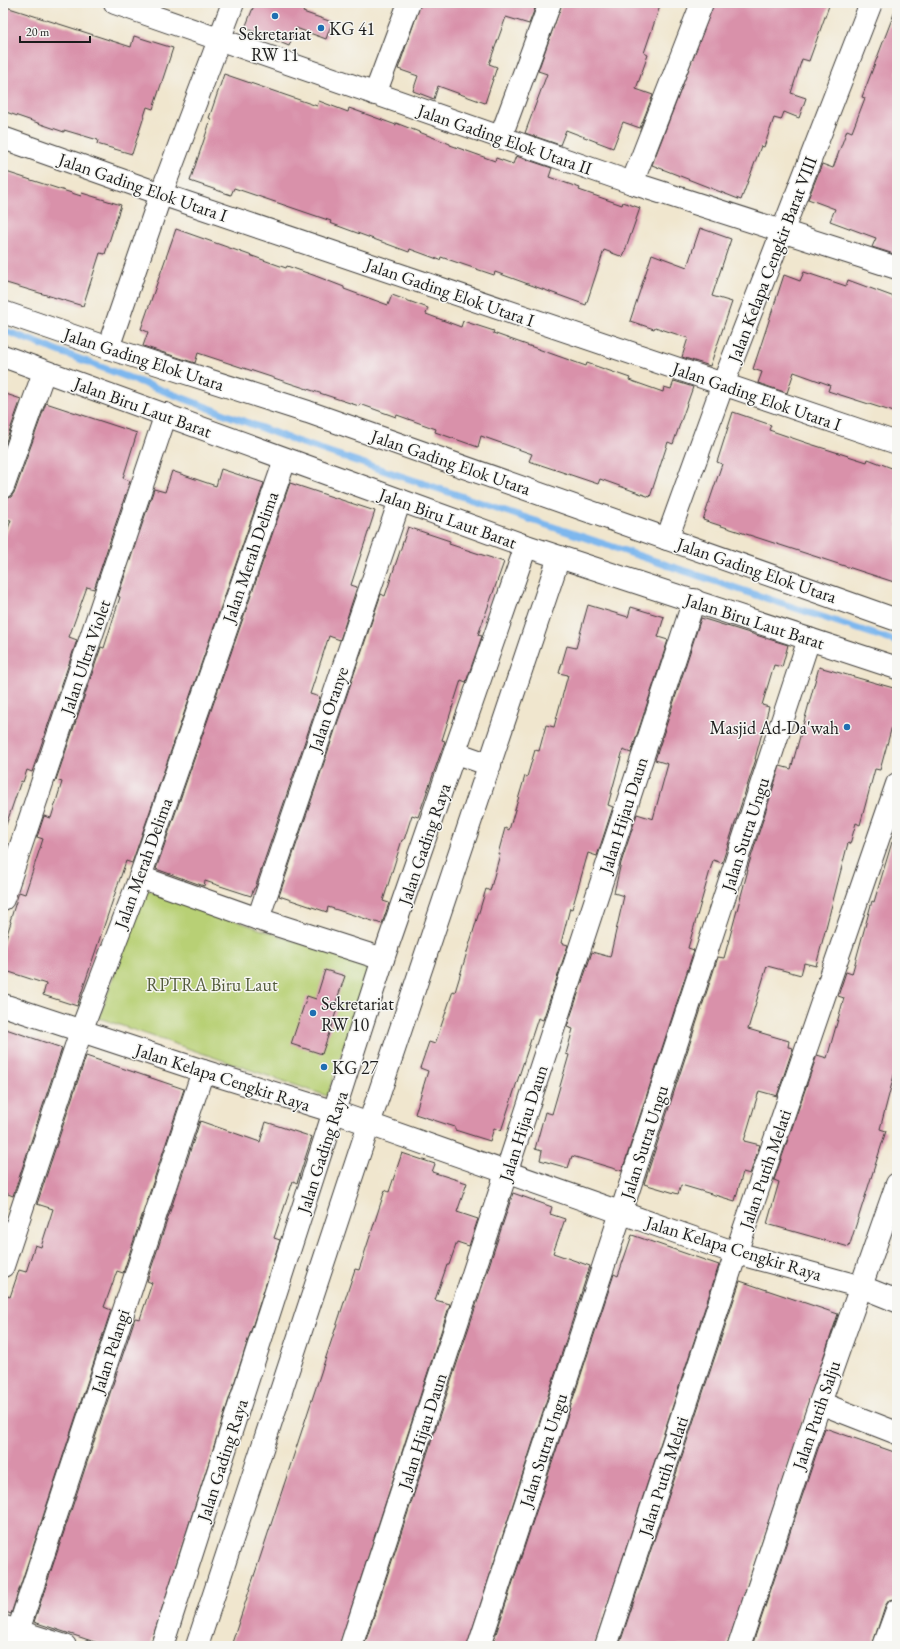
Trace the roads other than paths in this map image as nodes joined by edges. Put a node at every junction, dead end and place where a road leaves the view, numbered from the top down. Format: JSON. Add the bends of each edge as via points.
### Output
{"nodes":[{"id":1,"x":115,"y":3,"type":"edge"},
{"id":2,"x":233,"y":3,"type":"edge"},
{"id":3,"x":409,"y":3,"type":"edge"},
{"id":4,"x":550,"y":3,"type":"edge"},
{"id":5,"x":702,"y":3,"type":"edge"},
{"id":6,"x":871,"y":3,"type":"edge"},
{"id":7,"x":218,"y":40,"type":"junction"},
{"id":8,"x":375,"y":94,"type":"junction"},
{"id":9,"x":501,"y":136,"type":"junction"},
{"id":10,"x":3,"y":138,"type":"edge"},
{"id":11,"x":632,"y":183,"type":"junction"},
{"id":12,"x":161,"y":194,"type":"junction"},
{"id":13,"x":783,"y":231,"type":"junction"},
{"id":14,"x":897,"y":268,"type":"edge"},
{"id":15,"x":3,"y":312,"type":"edge"},
{"id":16,"x":108,"y":348,"type":"junction"},
{"id":17,"x":3,"y":356,"type":"edge"},
{"id":18,"x":44,"y":372,"type":"junction"},
{"id":19,"x":723,"y":384,"type":"junction"},
{"id":20,"x":166,"y":414,"type":"junction"},
{"id":21,"x":897,"y":443,"type":"edge"},
{"id":22,"x":285,"y":460,"type":"junction"},
{"id":23,"x":3,"y":487,"type":"edge"},
{"id":24,"x":400,"y":500,"type":"junction"},
{"id":25,"x":667,"y":539,"type":"junction"},
{"id":26,"x":526,"y":546,"type":"junction"},
{"id":27,"x":559,"y":558,"type":"junction"},
{"id":28,"x":694,"y":600,"type":"junction"},
{"id":29,"x":897,"y":620,"type":"edge"},
{"id":30,"x":809,"y":639,"type":"junction"},
{"id":31,"x":897,"y":668,"type":"edge"},
{"id":32,"x":456,"y":753,"type":"junction"},
{"id":33,"x":490,"y":765,"type":"junction"},
{"id":34,"x":897,"y":784,"type":"edge"},
{"id":35,"x":140,"y":877,"type":"junction"},
{"id":36,"x":3,"y":899,"type":"edge"},
{"id":37,"x":258,"y":918,"type":"junction"},
{"id":38,"x":383,"y":959,"type":"junction"},
{"id":39,"x":3,"y":1005,"type":"edge"},
{"id":40,"x":81,"y":1031,"type":"junction"},
{"id":41,"x":203,"y":1071,"type":"junction"},
{"id":42,"x":335,"y":1112,"type":"junction"},
{"id":43,"x":369,"y":1124,"type":"junction"},
{"id":44,"x":506,"y":1172,"type":"junction"},
{"id":45,"x":897,"y":1184,"type":"edge"},
{"id":46,"x":621,"y":1212,"type":"junction"},
{"id":47,"x":736,"y":1253,"type":"junction"},
{"id":48,"x":3,"y":1266,"type":"edge"},
{"id":49,"x":862,"y":1287,"type":"junction"},
{"id":50,"x":897,"y":1301,"type":"edge"},
{"id":51,"x":820,"y":1403,"type":"junction"},
{"id":52,"x":897,"y":1433,"type":"edge"},
{"id":53,"x":897,"y":1610,"type":"edge"},
{"id":54,"x":11,"y":1635,"type":"edge"},
{"id":55,"x":65,"y":1646,"type":"edge"},
{"id":56,"x":163,"y":1646,"type":"edge"},
{"id":57,"x":197,"y":1646,"type":"edge"},
{"id":58,"x":351,"y":1646,"type":"edge"},
{"id":59,"x":479,"y":1646,"type":"edge"},
{"id":60,"x":606,"y":1646,"type":"edge"},
{"id":61,"x":739,"y":1646,"type":"edge"},
{"id":62,"x":884,"y":1646,"type":"edge"}],
"edges":[{"from":1,"to":7,"type":"street","name":"Jalan Gading Elok Utara II"},
{"from":2,"to":7,"type":"street"},
{"from":3,"to":8,"type":"street"},
{"from":4,"to":9,"type":"street"},
{"from":5,"to":11,"type":"street"},
{"from":6,"to":13,"type":"street","name":"Jalan Kelapa Cengkir Barat VIII"},
{"from":7,"to":8,"type":"street","name":"Jalan Gading Elok Utara II"},
{"from":7,"to":12,"type":"street"},
{"from":8,"to":9,"type":"street","name":"Jalan Gading Elok Utara II"},
{"from":9,"to":11,"type":"street","name":"Jalan Gading Elok Utara II"},
{"from":10,"to":12,"type":"street","name":"Jalan Gading Elok Utara I"},
{"from":11,"to":13,"type":"street","name":"Jalan Gading Elok Utara II"},
{"from":12,"to":16,"type":"street"},
{"from":12,"to":19,"type":"street","name":"Jalan Gading Elok Utara I"},
{"from":13,"to":14,"type":"street","name":"Jalan Gading Elok Utara II"},
{"from":13,"to":19,"type":"street","name":"Jalan Kelapa Cengkir Barat VIII"},
{"from":15,"to":16,"type":"street","name":"Jalan Gading Elok Utara"},
{"from":16,"to":25,"type":"street","name":"Jalan Gading Elok Utara","via":[[308,412]]},
{"from":17,"to":18,"type":"street","name":"Jalan Biru Laut Barat"},
{"from":18,"to":20,"type":"street","name":"Jalan Biru Laut Barat"},
{"from":18,"to":23,"type":"street"},
{"from":19,"to":21,"type":"street","name":"Jalan Gading Elok Utara I"},
{"from":19,"to":25,"type":"street","name":"Jalan Kelapa Cengkir Barat VIII"},
{"from":20,"to":22,"type":"street","name":"Jalan Biru Laut Barat"},
{"from":20,"to":36,"type":"street","name":"Jalan Ultra Violet"},
{"from":22,"to":24,"type":"street","name":"Jalan Biru Laut Barat"},
{"from":22,"to":35,"type":"street","name":"Jalan Merah Delima"},
{"from":24,"to":26,"type":"street","name":"Jalan Biru Laut Barat"},
{"from":24,"to":37,"type":"street","name":"Jalan Oranye"},
{"from":25,"to":29,"type":"street","name":"Jalan Gading Elok Utara"},
{"from":26,"to":27,"type":"street","name":"Jalan Biru Laut Barat"},
{"from":26,"to":32,"type":"street","name":"Jalan Gading Raya"},
{"from":27,"to":28,"type":"street","name":"Jalan Biru Laut Barat"},
{"from":27,"to":33,"type":"street","name":"Jalan Gading Raya"},
{"from":28,"to":30,"type":"street","name":"Jalan Biru Laut Barat"},
{"from":28,"to":44,"type":"street","name":"Jalan Hijau Daun"},
{"from":30,"to":31,"type":"street","name":"Jalan Biru Laut Barat"},
{"from":30,"to":46,"type":"street","name":"Jalan Sutra Ungu"},
{"from":32,"to":33,"type":"street"},
{"from":32,"to":38,"type":"street","name":"Jalan Gading Raya"},
{"from":33,"to":43,"type":"street","name":"Jalan Gading Raya"},
{"from":34,"to":47,"type":"street","name":"Jalan Putih Melati"},
{"from":35,"to":37,"type":"street"},
{"from":35,"to":40,"type":"street","name":"Jalan Merah Delima"},
{"from":37,"to":38,"type":"street"},
{"from":38,"to":42,"type":"street","name":"Jalan Gading Raya"},
{"from":39,"to":40,"type":"street","name":"Jalan Kelapa Cengkir Raya"},
{"from":40,"to":41,"type":"street","name":"Jalan Kelapa Cengkir Raya"},
{"from":40,"to":48,"type":"street","name":"Jalan Merah Delima"},
{"from":41,"to":42,"type":"street","name":"Jalan Kelapa Cengkir Raya"},
{"from":41,"to":54,"type":"street","name":"Jalan Pelangi"},
{"from":42,"to":43,"type":"street","name":"Jalan Kelapa Cengkir Raya"},
{"from":42,"to":56,"type":"street","name":"Jalan Gading Raya"},
{"from":43,"to":44,"type":"street","name":"Jalan Kelapa Cengkir Raya"},
{"from":43,"to":57,"type":"street","name":"Jalan Gading Raya"},
{"from":44,"to":46,"type":"street","name":"Jalan Kelapa Cengkir Raya"},
{"from":44,"to":58,"type":"street","name":"Jalan Hijau Daun"},
{"from":45,"to":49,"type":"street","name":"Jalan Putih Salju"},
{"from":46,"to":47,"type":"street","name":"Jalan Kelapa Cengkir Raya"},
{"from":46,"to":59,"type":"street","name":"Jalan Sutra Ungu"},
{"from":47,"to":49,"type":"street","name":"Jalan Kelapa Cengkir Raya"},
{"from":47,"to":60,"type":"street","name":"Jalan Putih Melati"},
{"from":49,"to":50,"type":"street","name":"Jalan Kelapa Cengkir Raya"},
{"from":49,"to":51,"type":"street","name":"Jalan Putih Salju"},
{"from":51,"to":52,"type":"street"},
{"from":51,"to":61,"type":"street","name":"Jalan Putih Salju"},
{"from":53,"to":62,"type":"street"},
{"from":54,"to":55,"type":"street"}]}
